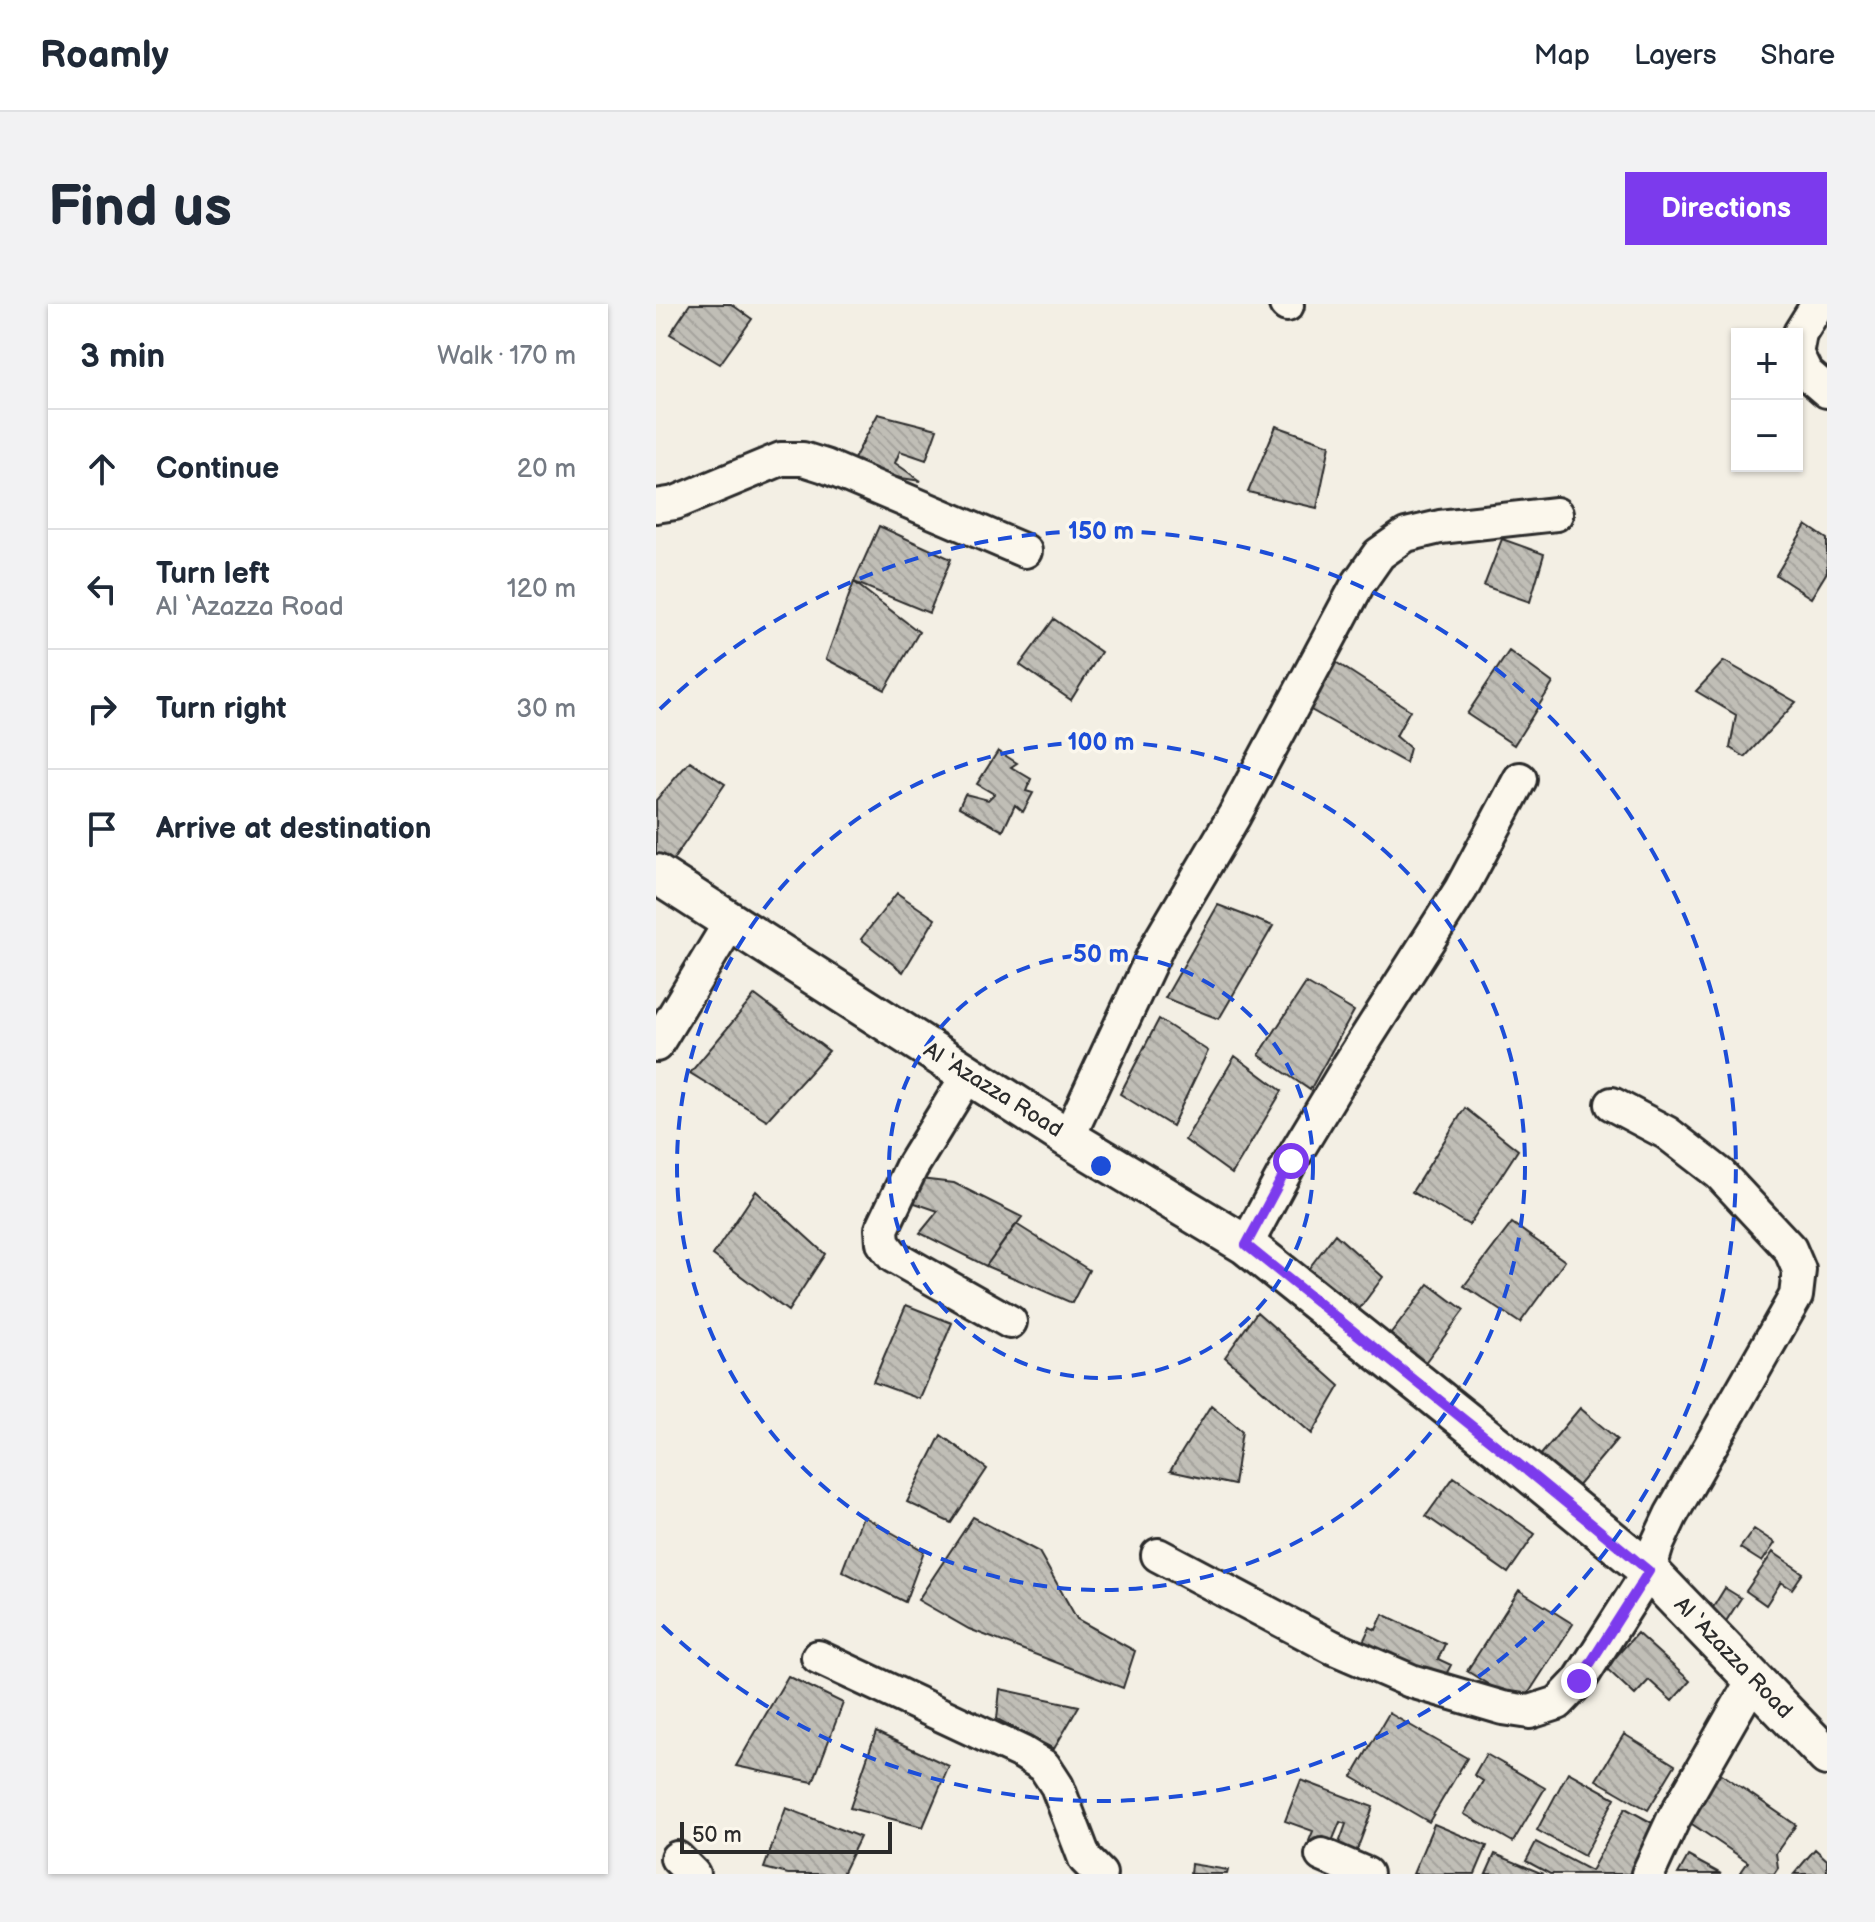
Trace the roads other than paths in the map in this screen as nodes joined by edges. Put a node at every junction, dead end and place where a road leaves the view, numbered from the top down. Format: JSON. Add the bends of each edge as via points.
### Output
{"nodes":[{"id":1,"x":1818,"y":304,"type":"edge"},
{"id":2,"x":1803,"y":328,"type":"edge"},
{"id":3,"x":1803,"y":366,"type":"edge"},
{"id":4,"x":1827,"y":391,"type":"edge"},
{"id":5,"x":656,"y":506,"type":"edge"},
{"id":6,"x":1556,"y":514,"type":"dead end"},
{"id":7,"x":1025,"y":551,"type":"dead end"},
{"id":8,"x":1520,"y":779,"type":"dead end"},
{"id":9,"x":656,"y":874,"type":"edge"},
{"id":10,"x":730,"y":923,"type":"junction"},
{"id":11,"x":656,"y":1045,"type":"edge"},
{"id":12,"x":968,"y":1075,"type":"junction"},
{"id":13,"x":1612,"y":1104,"type":"dead end"},
{"id":14,"x":1068,"y":1138,"type":"junction"},
{"id":15,"x":1246,"y":1245,"type":"junction"},
{"id":16,"x":1010,"y":1322,"type":"dead end"},
{"id":17,"x":1158,"y":1555,"type":"dead end"},
{"id":18,"x":1649,"y":1571,"type":"junction"},
{"id":19,"x":818,"y":1657,"type":"dead end"},
{"id":20,"x":1753,"y":1680,"type":"junction"},
{"id":21,"x":1827,"y":1756,"type":"edge"},
{"id":22,"x":1322,"y":1855,"type":"dead end"},
{"id":23,"x":1100,"y":1874,"type":"edge"},
{"id":24,"x":1366,"y":1874,"type":"edge"},
{"id":25,"x":1648,"y":1874,"type":"edge"}],
"edges":[{"from":1,"to":2,"type":"street"},
{"from":3,"to":4,"type":"street"},
{"from":5,"to":7,"type":"street","via":[[781,459],[803,459]]},
{"from":6,"to":14,"type":"street","via":[[1440,527],[1406,535],[1379,554],[1159,943]]},
{"from":8,"to":15,"type":"street","via":[[1461,889],[1291,1161]]},
{"from":9,"to":10,"type":"street","name":"Al ‘Azazza Road"},
{"from":10,"to":11,"type":"street"},
{"from":10,"to":12,"type":"street","name":"Al ‘Azazza Road"},
{"from":12,"to":14,"type":"street","name":"Al ‘Azazza Road"},
{"from":12,"to":16,"type":"street","via":[[911,1168],[882,1229],[883,1243],[893,1256]]},
{"from":13,"to":18,"type":"street","via":[[1667,1133],[1720,1174],[1790,1249],[1799,1270],[1796,1296],[1671,1515]]},
{"from":14,"to":15,"type":"street","name":"Al ‘Azazza Road"},
{"from":15,"to":18,"type":"street","name":"Al ‘Azazza Road"},
{"from":17,"to":18,"type":"street","via":[[1332,1647],[1411,1681],[1530,1712],[1558,1703],[1579,1681]]},
{"from":18,"to":20,"type":"street","name":"Al ‘Azazza Road"},
{"from":19,"to":23,"type":"street","via":[[1044,1766],[1085,1859]]},
{"from":20,"to":21,"type":"street","name":"Al ‘Azazza Road"},
{"from":20,"to":25,"type":"street"},
{"from":22,"to":24,"type":"street"}]}
